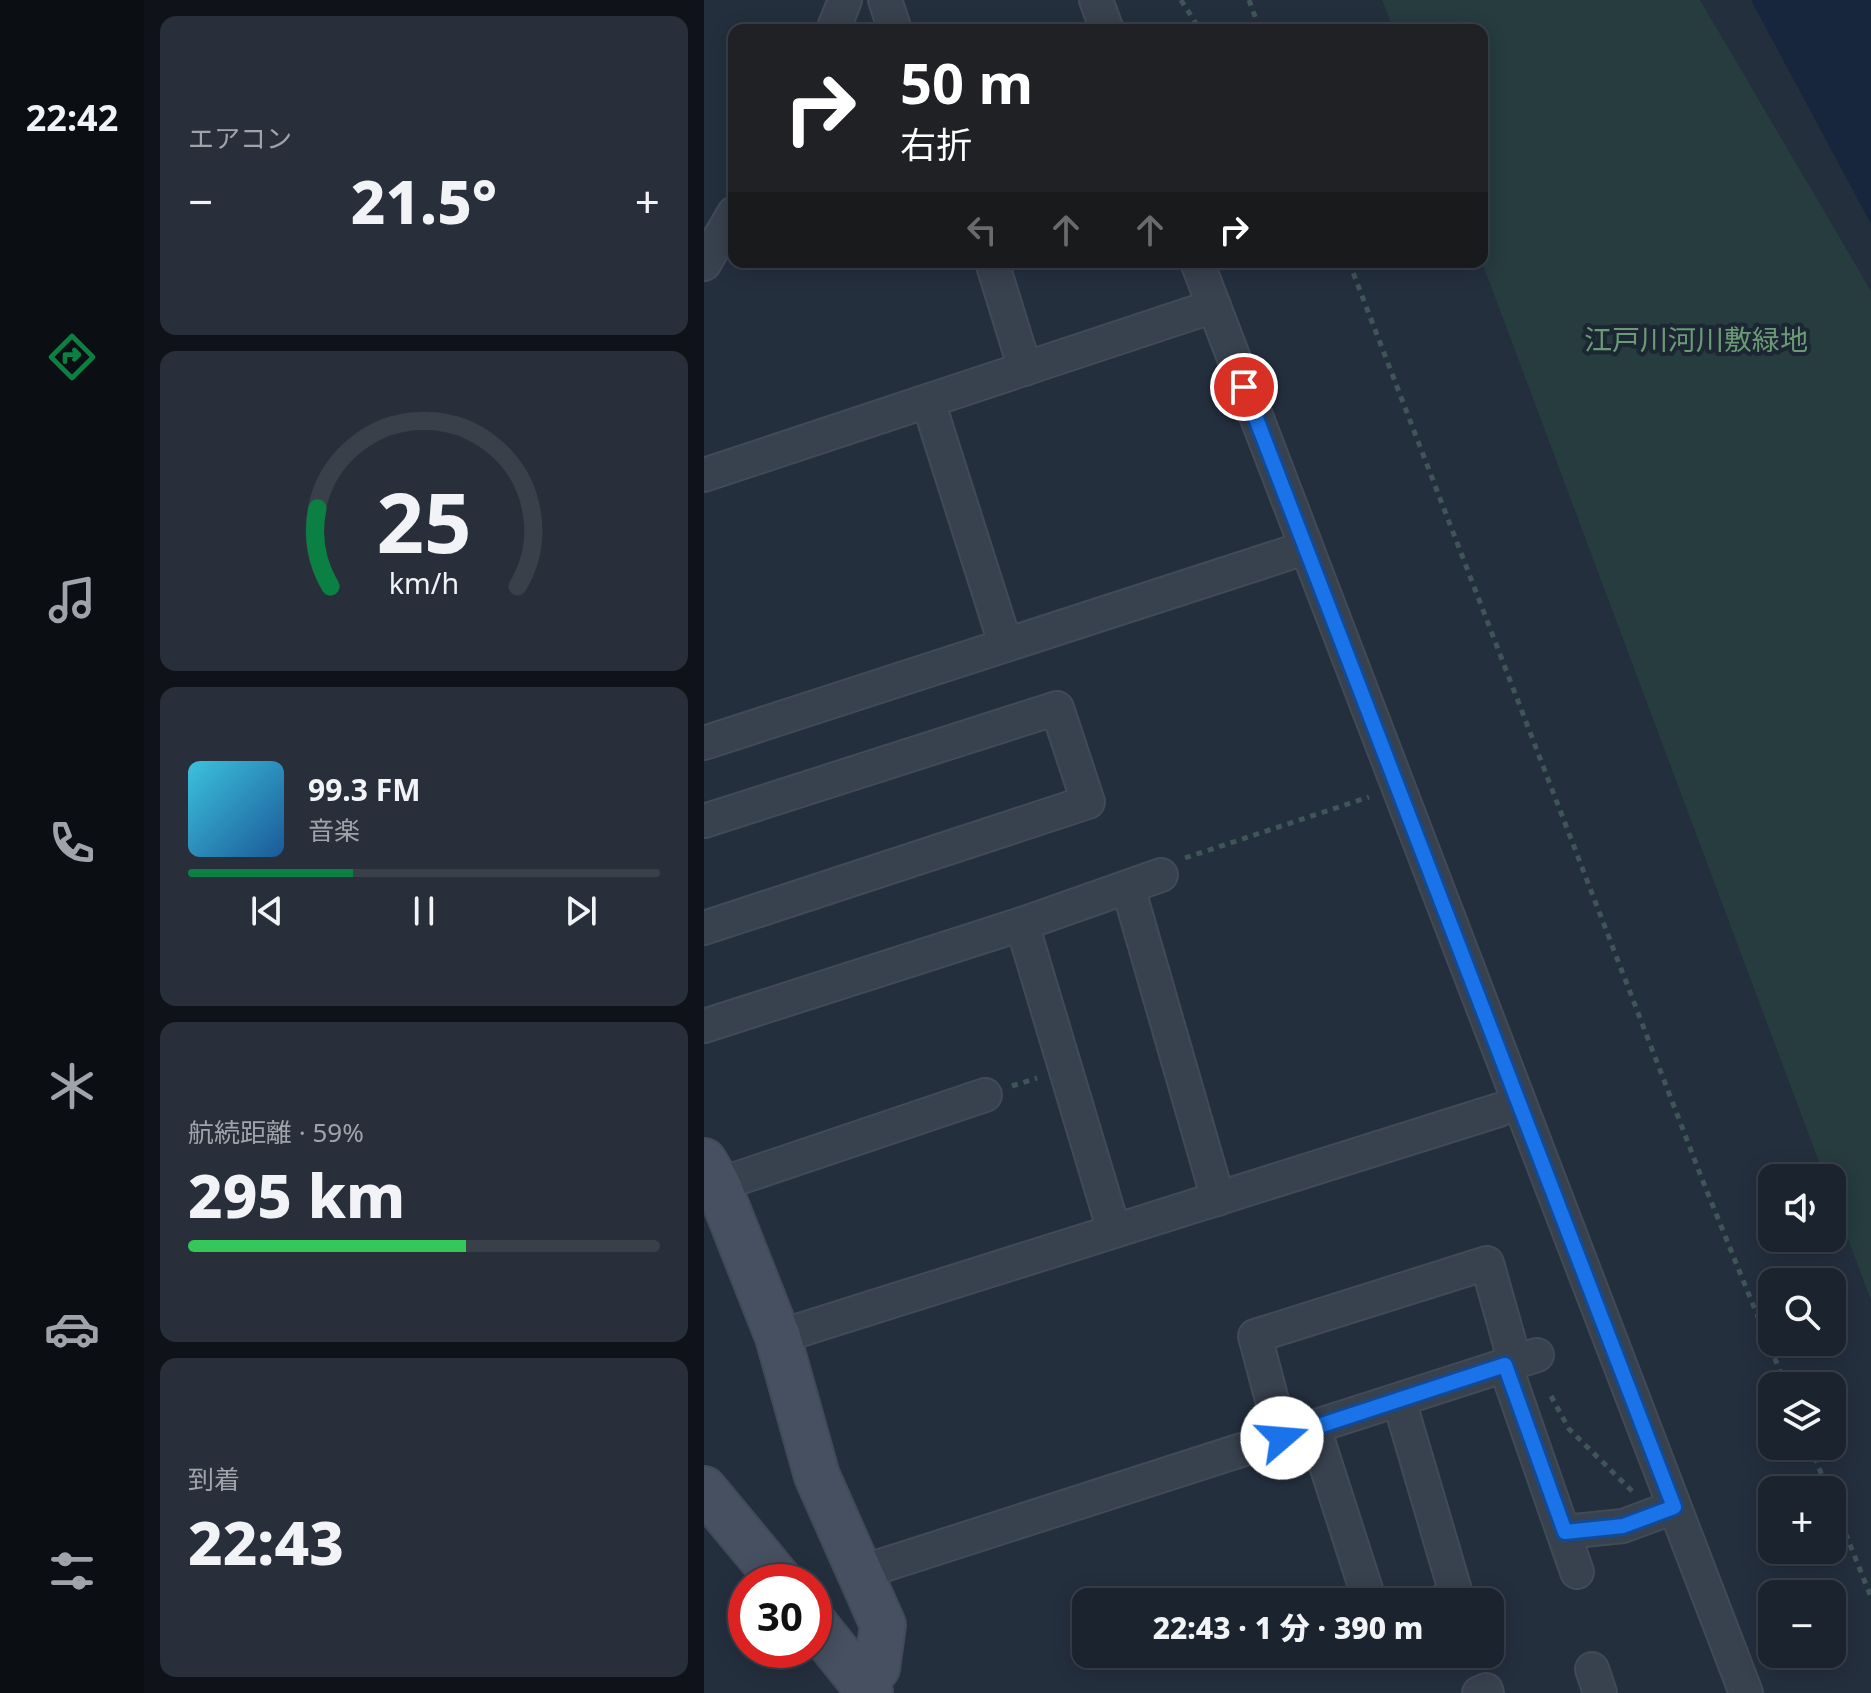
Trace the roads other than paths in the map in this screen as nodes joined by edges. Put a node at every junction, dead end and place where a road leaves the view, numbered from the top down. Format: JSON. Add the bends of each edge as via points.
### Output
{"nodes":[{"id":1,"x":845,"y":0,"type":"edge"},
{"id":2,"x":885,"y":0,"type":"edge"},
{"id":3,"x":1096,"y":0,"type":"edge"},
{"id":4,"x":835,"y":24,"type":"edge"},
{"id":5,"x":893,"y":24,"type":"edge"},
{"id":6,"x":1105,"y":24,"type":"edge"},
{"id":7,"x":728,"y":223,"type":"edge"},
{"id":8,"x":704,"y":264,"type":"edge"},
{"id":9,"x":994,"y":268,"type":"edge"},
{"id":10,"x":1199,"y":268,"type":"edge"},
{"id":11,"x":1214,"y":306,"type":"junction"},
{"id":12,"x":1025,"y":369,"type":"junction"},
{"id":13,"x":928,"y":401,"type":"junction"},
{"id":14,"x":704,"y":475,"type":"edge"},
{"id":15,"x":1305,"y":548,"type":"junction"},
{"id":16,"x":1005,"y":643,"type":"junction"},
{"id":17,"x":704,"y":743,"type":"edge"},
{"id":18,"x":704,"y":821,"type":"edge"},
{"id":19,"x":1161,"y":875,"type":"road end"},
{"id":20,"x":1128,"y":887,"type":"junction"},
{"id":21,"x":1022,"y":924,"type":"junction"},
{"id":22,"x":704,"y":928,"type":"edge"},
{"id":23,"x":704,"y":1026,"type":"edge"},
{"id":24,"x":985,"y":1095,"type":"road end"},
{"id":25,"x":1499,"y":1110,"type":"dead end"},
{"id":26,"x":711,"y":1173,"type":"edge"},
{"id":27,"x":1218,"y":1199,"type":"junction"},
{"id":28,"x":1114,"y":1231,"type":"junction"},
{"id":29,"x":778,"y":1337,"type":"junction"},
{"id":30,"x":1519,"y":1360,"type":"junction"},
{"id":31,"x":1399,"y":1400,"type":"junction"},
{"id":32,"x":1314,"y":1428,"type":"junction"},
{"id":33,"x":1282,"y":1438,"type":"junction"},
{"id":34,"x":704,"y":1489,"type":"edge"},
{"id":35,"x":1665,"y":1511,"type":"junction"},
{"id":36,"x":1565,"y":1532,"type":"junction"},
{"id":37,"x":766,"y":1564,"type":"edge"},
{"id":38,"x":1577,"y":1572,"type":"dead end"},
{"id":39,"x":859,"y":1573,"type":"junction"},
{"id":40,"x":1365,"y":1588,"type":"edge"},
{"id":41,"x":1454,"y":1588,"type":"edge"},
{"id":42,"x":832,"y":1649,"type":"edge"},
{"id":43,"x":860,"y":1689,"type":"edge"},
{"id":44,"x":1479,"y":1693,"type":"edge"},
{"id":45,"x":1487,"y":1693,"type":"edge"},
{"id":46,"x":1746,"y":1693,"type":"edge"}],
"edges":[{"from":1,"to":4,"type":"street"},
{"from":2,"to":5,"type":"street"},
{"from":3,"to":6,"type":"street"},
{"from":7,"to":8,"type":"street"},
{"from":9,"to":12,"type":"street"},
{"from":10,"to":11,"type":"street"},
{"from":11,"to":12,"type":"street"},
{"from":11,"to":15,"type":"street"},
{"from":12,"to":13,"type":"street"},
{"from":13,"to":14,"type":"street"},
{"from":13,"to":16,"type":"street"},
{"from":15,"to":16,"type":"street"},
{"from":15,"to":35,"type":"street"},
{"from":16,"to":17,"type":"street"},
{"from":18,"to":22,"type":"street","via":[[1057,708],[1088,802]]},
{"from":19,"to":20,"type":"street"},
{"from":20,"to":21,"type":"street"},
{"from":20,"to":27,"type":"street"},
{"from":21,"to":23,"type":"street"},
{"from":21,"to":28,"type":"street"},
{"from":24,"to":26,"type":"street"},
{"from":25,"to":27,"type":"street"},
{"from":26,"to":29,"type":"street"},
{"from":27,"to":28,"type":"street"},
{"from":28,"to":29,"type":"street"},
{"from":29,"to":39,"type":"street","via":[[817,1476]]},
{"from":30,"to":31,"type":"street"},
{"from":30,"to":33,"type":"street","via":[[1487,1263],[1255,1336]]},
{"from":30,"to":36,"type":"street"},
{"from":31,"to":32,"type":"street"},
{"from":31,"to":41,"type":"street"},
{"from":32,"to":33,"type":"street"},
{"from":32,"to":40,"type":"street"},
{"from":33,"to":39,"type":"street"},
{"from":34,"to":37,"type":"street"},
{"from":35,"to":36,"type":"street","via":[[1623,1526]]},
{"from":35,"to":46,"type":"street"},
{"from":36,"to":38,"type":"street"},
{"from":39,"to":43,"type":"street","via":[[883,1625],[877,1668]]},
{"from":42,"to":43,"type":"street"},
{"from":44,"to":45,"type":"street"}]}
